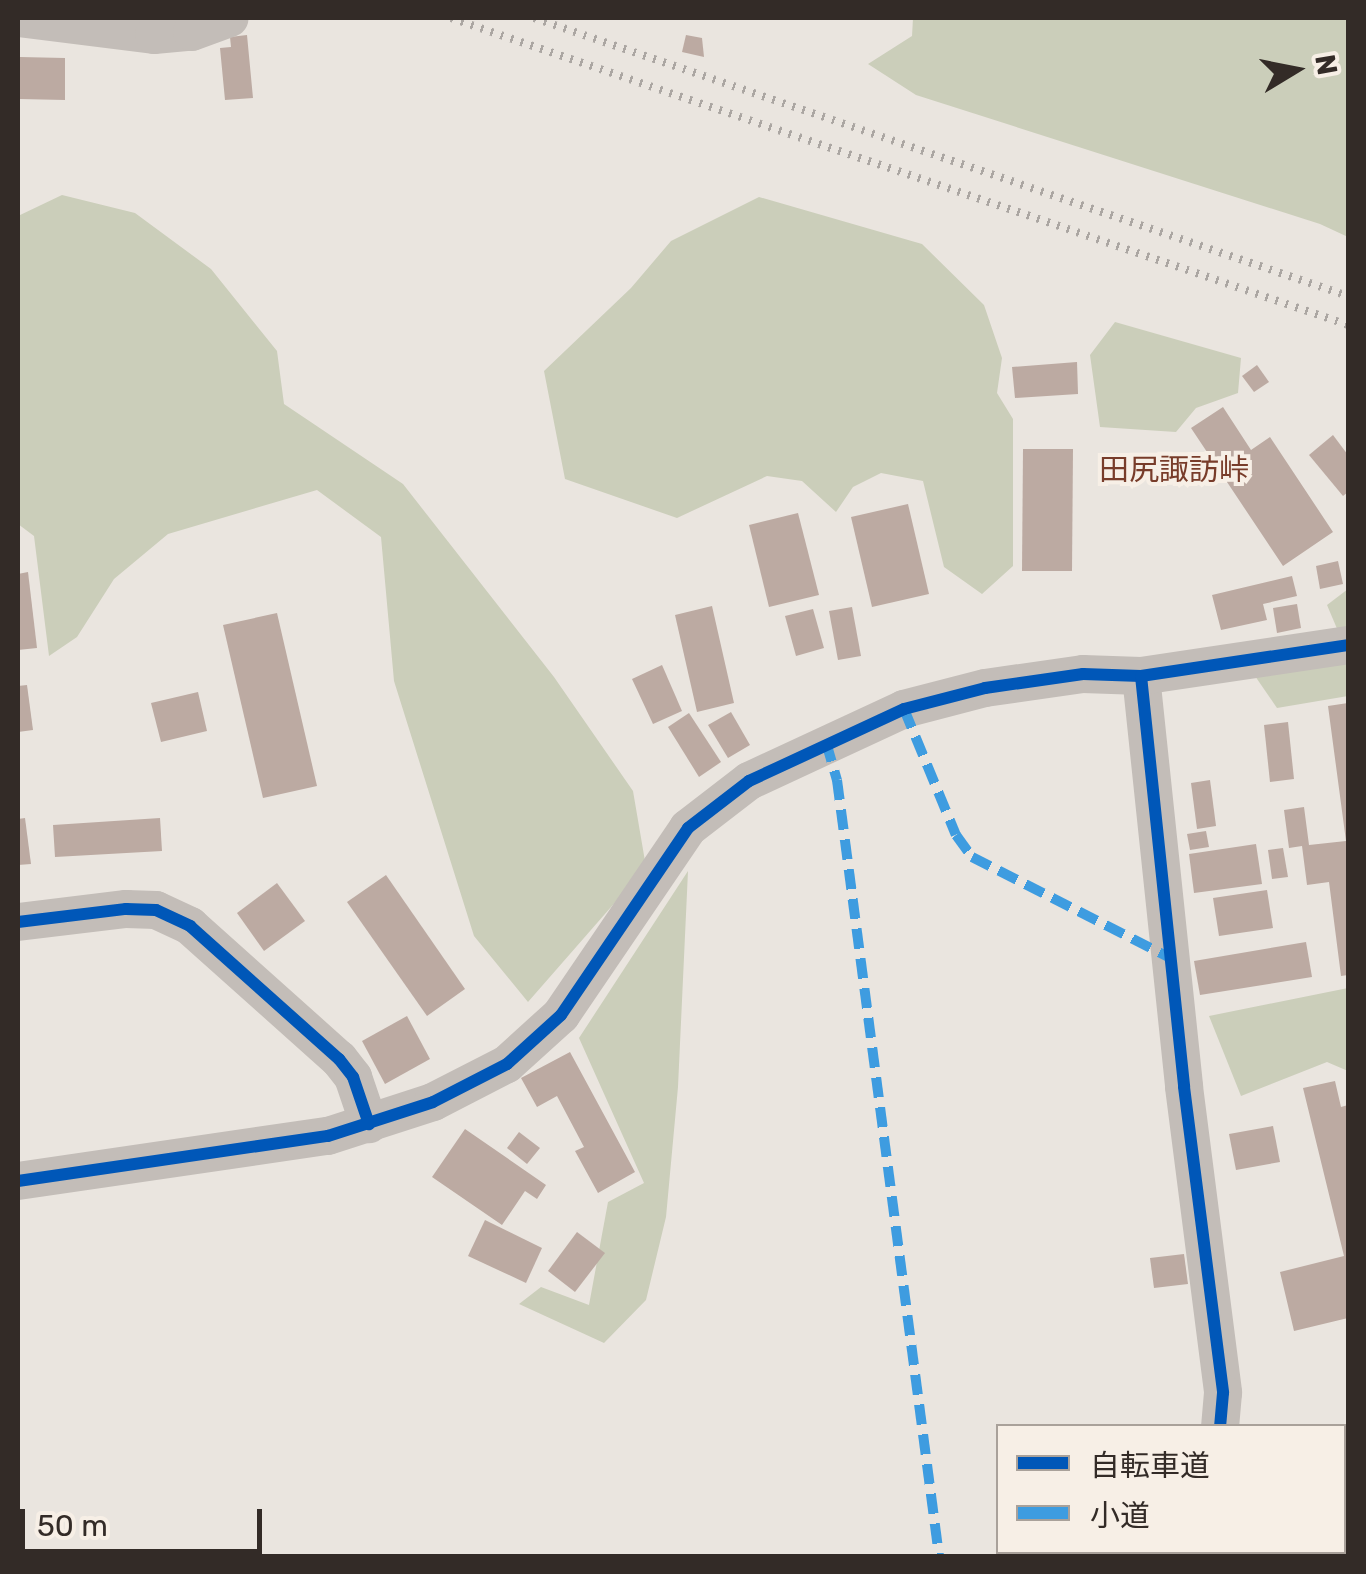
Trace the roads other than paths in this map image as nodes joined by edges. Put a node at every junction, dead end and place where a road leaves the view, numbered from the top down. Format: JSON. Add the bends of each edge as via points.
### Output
{"nodes":[{"id":1,"x":18,"y":18,"type":"edge"},
{"id":2,"x":230,"y":18,"type":"edge"},
{"id":3,"x":1348,"y":645,"type":"edge"},
{"id":4,"x":1141,"y":676,"type":"junction"},
{"id":5,"x":18,"y":922,"type":"edge"},
{"id":6,"x":369,"y":1124,"type":"junction"},
{"id":7,"x":18,"y":1181,"type":"edge"},
{"id":8,"x":1220,"y":1424,"type":"edge"}],
"edges":[{"from":1,"to":2,"type":"street","via":[[154,35],[192,32]]},
{"from":3,"to":4,"type":"street"},
{"from":4,"to":6,"type":"street","via":[[1083,674],[985,688],[904,710],[749,780],[688,828],[561,1016],[507,1064],[433,1102]]},
{"from":4,"to":8,"type":"street","via":[[1224,1393]]},
{"from":5,"to":6,"type":"street","via":[[126,909],[156,910],[190,926],[339,1059]]},
{"from":6,"to":7,"type":"street","via":[[328,1136]]}]}
